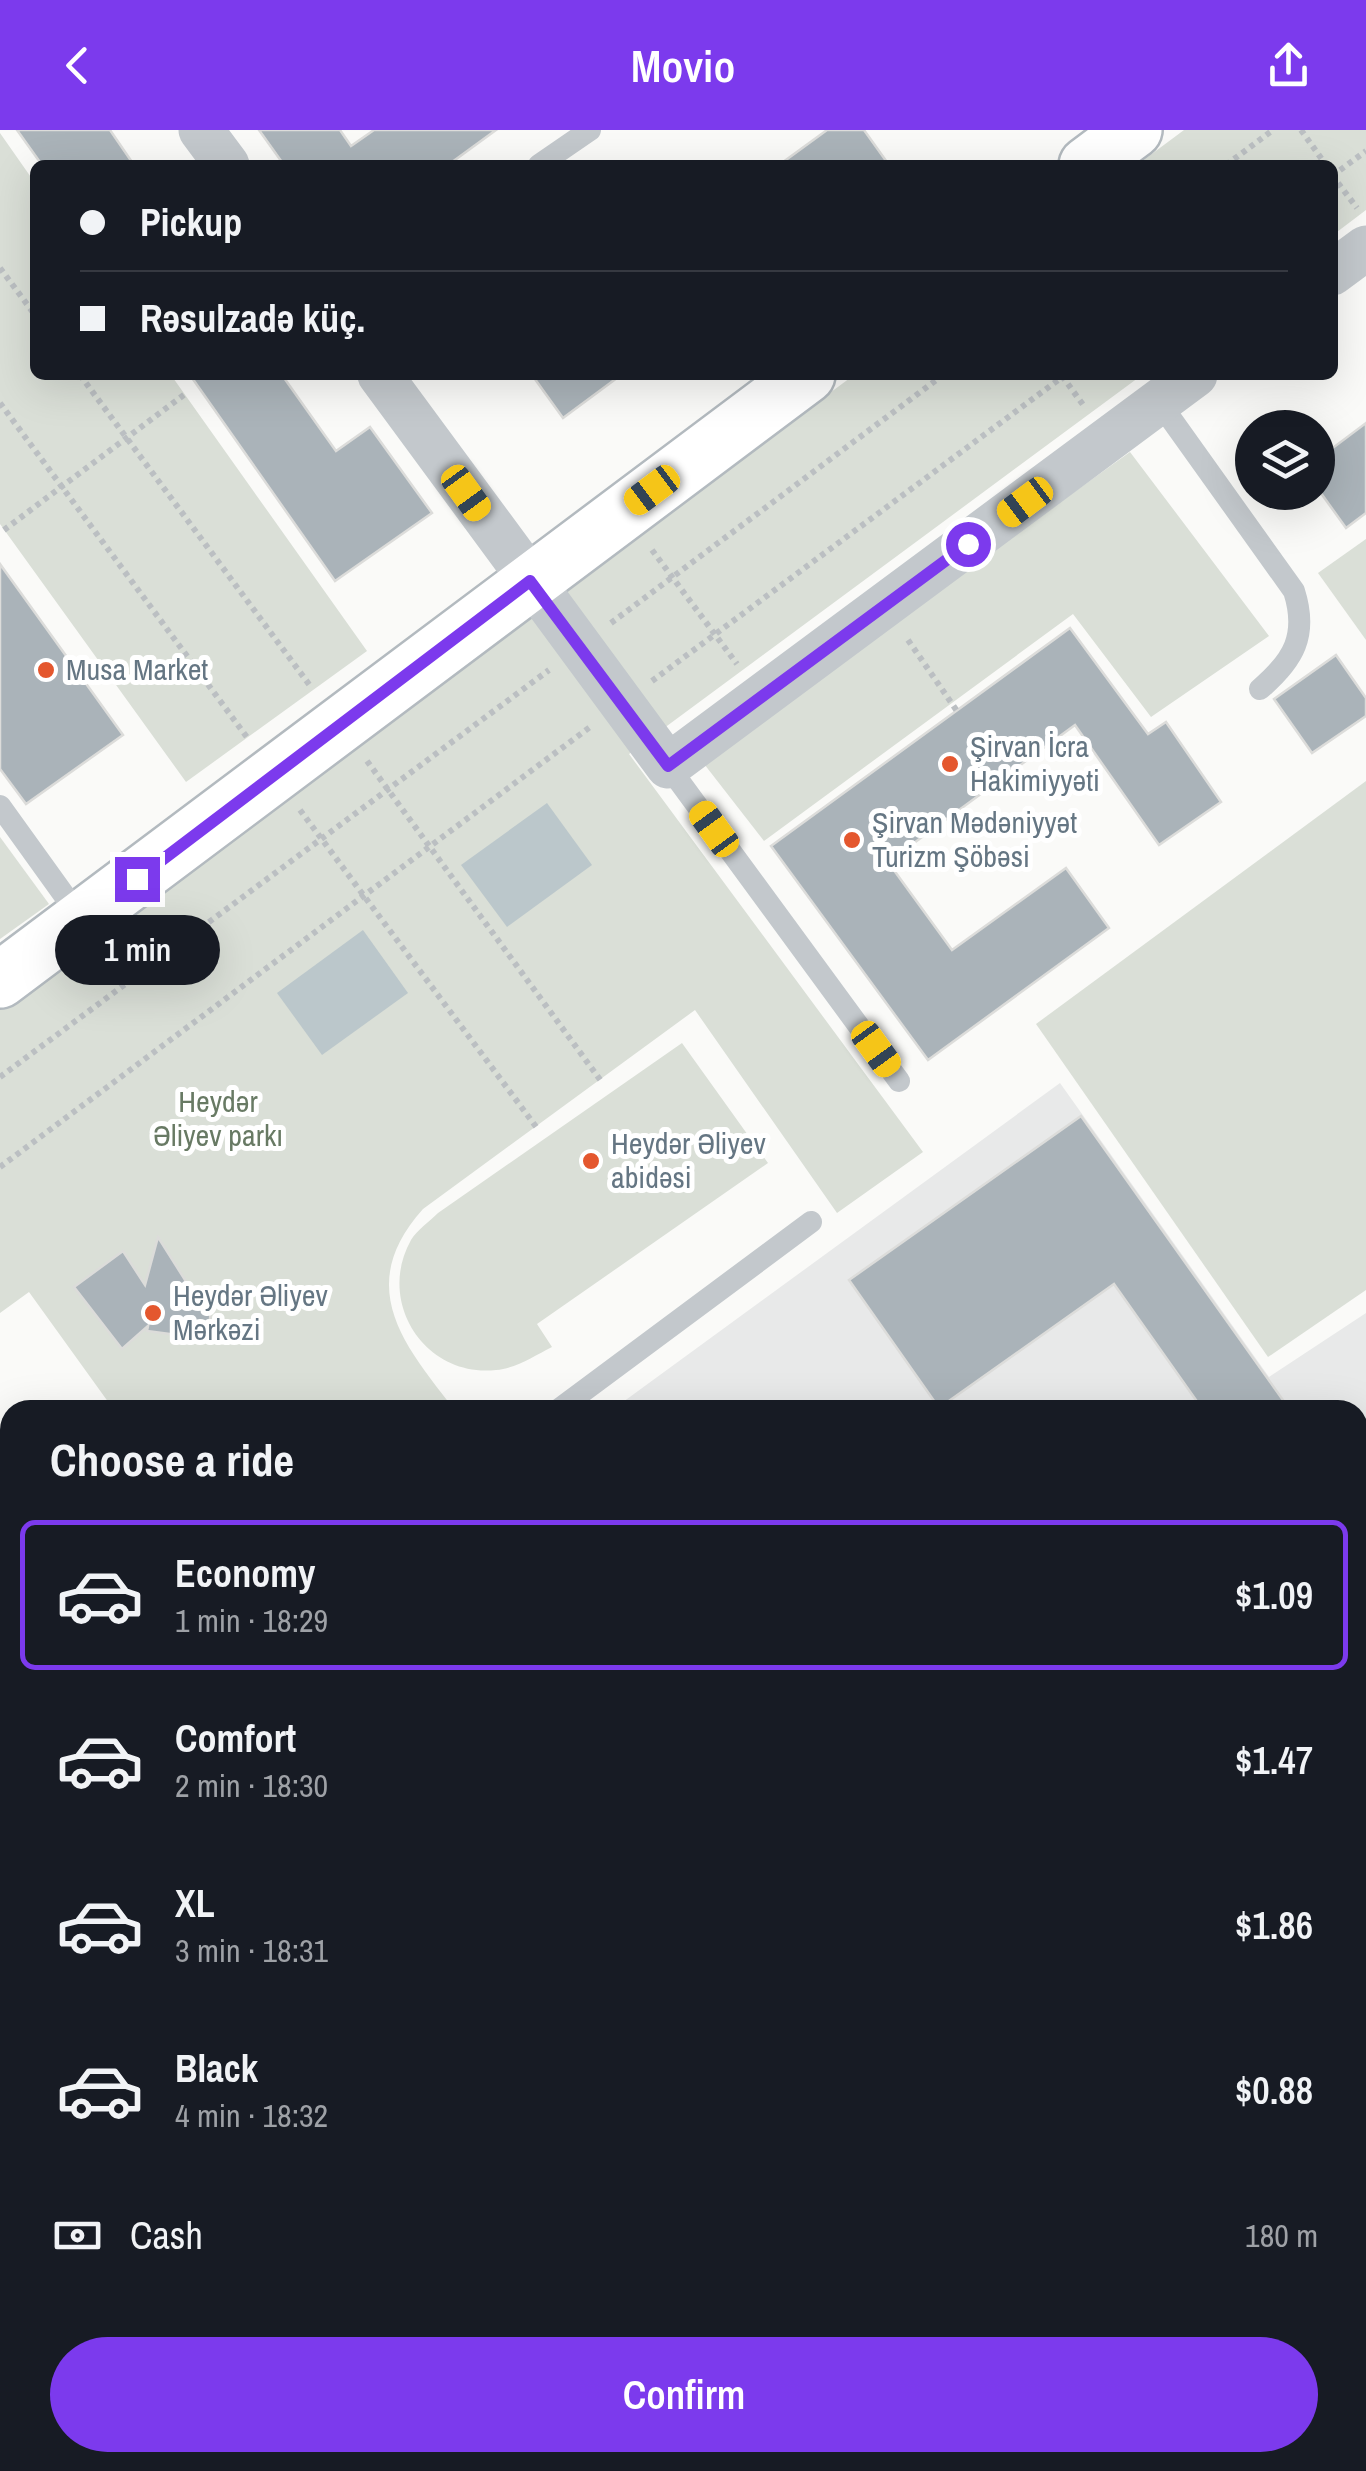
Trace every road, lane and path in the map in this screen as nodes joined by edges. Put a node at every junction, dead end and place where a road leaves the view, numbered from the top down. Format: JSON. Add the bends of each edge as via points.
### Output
{"nodes":[{"id":1,"x":201,"y":130,"type":"edge"},
{"id":2,"x":590,"y":130,"type":"edge"},
{"id":3,"x":1134,"y":130,"type":"edge"},
{"id":4,"x":1273,"y":130,"type":"edge"},
{"id":5,"x":1300,"y":130,"type":"edge"},
{"id":6,"x":1366,"y":151,"type":"edge"},
{"id":7,"x":223,"y":160,"type":"edge"},
{"id":8,"x":547,"y":160,"type":"edge"},
{"id":9,"x":1095,"y":160,"type":"edge"},
{"id":10,"x":1233,"y":160,"type":"edge"},
{"id":11,"x":1322,"y":160,"type":"edge"},
{"id":12,"x":1338,"y":171,"type":"edge"},
{"id":13,"x":1338,"y":182,"type":"edge"},
{"id":14,"x":1366,"y":222,"type":"edge"},
{"id":15,"x":1366,"y":248,"type":"edge"},
{"id":16,"x":0,"y":268,"type":"edge"},
{"id":17,"x":1338,"y":269,"type":"edge"},
{"id":18,"x":30,"y":308,"type":"edge"},
{"id":19,"x":384,"y":380,"type":"edge"},
{"id":20,"x":800,"y":380,"type":"edge"},
{"id":21,"x":936,"y":380,"type":"edge"},
{"id":22,"x":1058,"y":380,"type":"edge"},
{"id":23,"x":1188,"y":380,"type":"edge"},
{"id":24,"x":184,"y":394,"type":"dead end"},
{"id":25,"x":1159,"y":402,"type":"junction"},
{"id":26,"x":622,"y":514,"type":"junction"},
{"id":27,"x":4,"y":530,"type":"dead end"},
{"id":28,"x":673,"y":575,"type":"junction"},
{"id":29,"x":530,"y":581,"type":"junction"},
{"id":30,"x":884,"y":606,"type":"junction"},
{"id":31,"x":716,"y":634,"type":"junction"},
{"id":32,"x":579,"y":648,"type":"junction"},
{"id":33,"x":1260,"y":689,"type":"dead end"},
{"id":34,"x":760,"y":698,"type":"junction"},
{"id":35,"x":621,"y":703,"type":"junction"},
{"id":36,"x":957,"y":711,"type":"dead end"},
{"id":37,"x":668,"y":766,"type":"junction"},
{"id":38,"x":0,"y":806,"type":"edge"},
{"id":39,"x":82,"y":920,"type":"junction"},
{"id":40,"x":0,"y":980,"type":"edge"},
{"id":41,"x":0,"y":1077,"type":"edge"},
{"id":42,"x":899,"y":1080,"type":"dead end"},
{"id":43,"x":0,"y":1167,"type":"edge"},
{"id":44,"x":811,"y":1222,"type":"dead end"},
{"id":45,"x":571,"y":1400,"type":"edge"}],
"edges":[{"from":1,"to":7,"type":"street"},
{"from":2,"to":8,"type":"lane"},
{"from":3,"to":9,"type":"main road"},
{"from":4,"to":10,"type":"path"},
{"from":5,"to":11,"type":"path"},
{"from":6,"to":12,"type":"path"},
{"from":13,"to":14,"type":"path"},
{"from":15,"to":17,"type":"street"},
{"from":16,"to":18,"type":"path"},
{"from":19,"to":29,"type":"street"},
{"from":20,"to":26,"type":"main road"},
{"from":21,"to":28,"type":"path"},
{"from":22,"to":31,"type":"path"},
{"from":23,"to":25,"type":"street"},
{"from":24,"to":27,"type":"path"},
{"from":25,"to":30,"type":"street"},
{"from":25,"to":33,"type":"lane","via":[[1294,592],[1301,638],[1284,668]]},
{"from":26,"to":28,"type":"path"},
{"from":26,"to":29,"type":"main road"},
{"from":28,"to":31,"type":"path"},
{"from":28,"to":32,"type":"path"},
{"from":29,"to":32,"type":"street"},
{"from":29,"to":39,"type":"main road"},
{"from":30,"to":34,"type":"street"},
{"from":30,"to":36,"type":"path"},
{"from":31,"to":34,"type":"path"},
{"from":31,"to":35,"type":"path"},
{"from":32,"to":35,"type":"street"},
{"from":32,"to":41,"type":"path"},
{"from":34,"to":37,"type":"street"},
{"from":35,"to":37,"type":"street"},
{"from":35,"to":43,"type":"path"},
{"from":37,"to":42,"type":"lane"},
{"from":38,"to":39,"type":"lane"},
{"from":39,"to":40,"type":"main road"},
{"from":44,"to":45,"type":"lane"}]}
